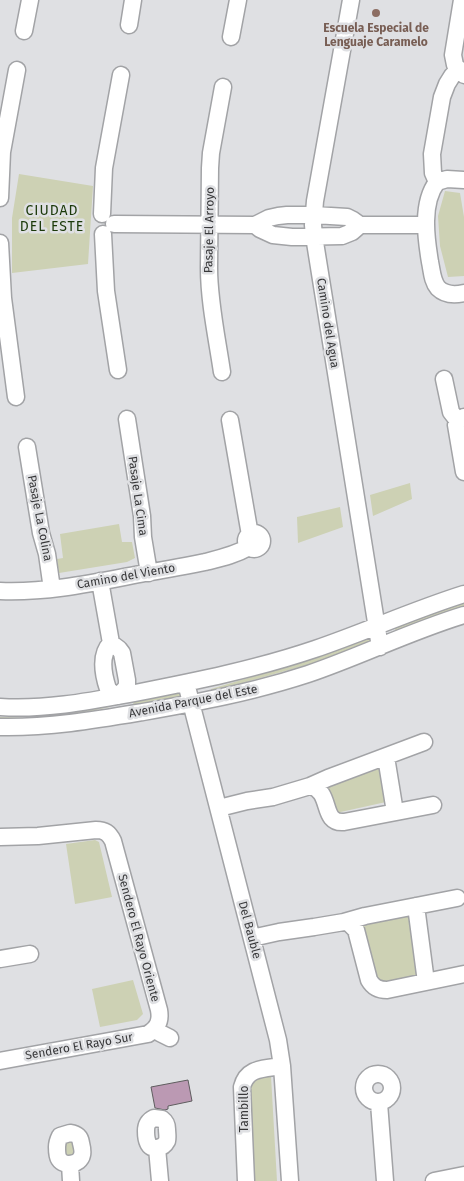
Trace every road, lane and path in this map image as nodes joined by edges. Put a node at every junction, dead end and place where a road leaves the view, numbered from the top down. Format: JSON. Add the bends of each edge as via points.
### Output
{"nodes":[{"id":1,"x":30,"y":0,"type":"edge"},
{"id":2,"x":134,"y":0,"type":"edge"},
{"id":3,"x":238,"y":0,"type":"edge"},
{"id":4,"x":351,"y":0,"type":"edge"},
{"id":5,"x":462,"y":0,"type":"edge"},
{"id":6,"x":128,"y":25,"type":"dead end"},
{"id":7,"x":24,"y":31,"type":"dead end"},
{"id":8,"x":231,"y":37,"type":"dead end"},
{"id":9,"x":17,"y":70,"type":"dead end"},
{"id":10,"x":461,"y":72,"type":"edge"},
{"id":11,"x":121,"y":75,"type":"dead end"},
{"id":12,"x":223,"y":87,"type":"dead end"},
{"id":13,"x":464,"y":180,"type":"edge"},
{"id":14,"x":437,"y":182,"type":"junction"},
{"id":15,"x":0,"y":198,"type":"edge"},
{"id":16,"x":314,"y":215,"type":"junction"},
{"id":17,"x":106,"y":224,"type":"junction"},
{"id":18,"x":209,"y":224,"type":"junction"},
{"id":19,"x":255,"y":225,"type":"junction"},
{"id":20,"x":360,"y":226,"type":"junction"},
{"id":21,"x":426,"y":226,"type":"junction"},
{"id":22,"x":314,"y":236,"type":"junction"},
{"id":23,"x":0,"y":243,"type":"edge"},
{"id":24,"x":464,"y":293,"type":"edge"},
{"id":25,"x":118,"y":370,"type":"dead end"},
{"id":26,"x":222,"y":372,"type":"dead end"},
{"id":27,"x":444,"y":379,"type":"dead end"},
{"id":28,"x":16,"y":397,"type":"dead end"},
{"id":29,"x":127,"y":419,"type":"dead end"},
{"id":30,"x":461,"y":419,"type":"edge"},
{"id":31,"x":230,"y":420,"type":"dead end"},
{"id":32,"x":27,"y":447,"type":"dead end"},
{"id":33,"x":464,"y":472,"type":"edge"},
{"id":34,"x":150,"y":572,"type":"junction"},
{"id":35,"x":100,"y":581,"type":"junction"},
{"id":36,"x":52,"y":589,"type":"junction"},
{"id":37,"x":0,"y":590,"type":"edge"},
{"id":38,"x":464,"y":594,"type":"edge"},
{"id":39,"x":464,"y":615,"type":"edge"},
{"id":40,"x":376,"y":625,"type":"junction"},
{"id":41,"x":380,"y":647,"type":"junction"},
{"id":42,"x":186,"y":683,"type":"junction"},
{"id":43,"x":118,"y":696,"type":"junction"},
{"id":44,"x":191,"y":703,"type":"junction"},
{"id":45,"x":0,"y":707,"type":"edge"},
{"id":46,"x":120,"y":715,"type":"junction"},
{"id":47,"x":0,"y":727,"type":"edge"},
{"id":48,"x":424,"y":742,"type":"dead end"},
{"id":49,"x":386,"y":757,"type":"junction"},
{"id":50,"x":310,"y":786,"type":"junction"},
{"id":51,"x":433,"y":805,"type":"dead end"},
{"id":52,"x":219,"y":808,"type":"junction"},
{"id":53,"x":395,"y":812,"type":"junction"},
{"id":54,"x":0,"y":837,"type":"edge"},
{"id":55,"x":457,"y":898,"type":"dead end"},
{"id":56,"x":416,"y":906,"type":"junction"},
{"id":57,"x":344,"y":922,"type":"junction"},
{"id":58,"x":252,"y":938,"type":"junction"},
{"id":59,"x":30,"y":954,"type":"dead end"},
{"id":60,"x":0,"y":959,"type":"edge"},
{"id":61,"x":464,"y":974,"type":"edge"},
{"id":62,"x":426,"y":982,"type":"junction"},
{"id":63,"x":156,"y":1028,"type":"junction"},
{"id":64,"x":170,"y":1038,"type":"dead end"},
{"id":65,"x":0,"y":1060,"type":"edge"},
{"id":66,"x":282,"y":1066,"type":"junction"},
{"id":67,"x":379,"y":1102,"type":"dead end"},
{"id":68,"x":157,"y":1148,"type":"dead end"},
{"id":69,"x":70,"y":1164,"type":"dead end"},
{"id":70,"x":464,"y":1175,"type":"edge"},
{"id":71,"x":71,"y":1181,"type":"edge"},
{"id":72,"x":160,"y":1181,"type":"edge"},
{"id":73,"x":246,"y":1181,"type":"edge"},
{"id":74,"x":290,"y":1181,"type":"edge"},
{"id":75,"x":385,"y":1181,"type":"edge"},
{"id":76,"x":434,"y":1181,"type":"edge"}],
"edges":[{"from":1,"to":7,"type":"street"},
{"from":2,"to":6,"type":"street"},
{"from":3,"to":8,"type":"street"},
{"from":4,"to":16,"type":"street","name":"Camino del Agua"},
{"from":5,"to":10,"type":"street","via":[[452,55]]},
{"from":9,"to":15,"type":"street","via":[[2,152]]},
{"from":10,"to":14,"type":"street","via":[[452,76],[444,90],[432,154]]},
{"from":11,"to":17,"type":"street","via":[[104,168]]},
{"from":12,"to":18,"type":"street","name":"Pasaje El Arroyo","via":[[211,153]]},
{"from":13,"to":14,"type":"street"},
{"from":14,"to":21,"type":"street","via":[[430,194]]},
{"from":16,"to":19,"type":"street","via":[[278,216]]},
{"from":16,"to":20,"type":"street","via":[[347,217]]},
{"from":16,"to":22,"type":"street","name":"Camino del Agua"},
{"from":17,"to":18,"type":"street"},
{"from":17,"to":25,"type":"street","via":[[104,266]]},
{"from":18,"to":19,"type":"street"},
{"from":18,"to":26,"type":"street","name":"Pasaje El Arroyo","via":[[209,281]]},
{"from":19,"to":22,"type":"street","via":[[273,235]]},
{"from":20,"to":21,"type":"street"},
{"from":20,"to":22,"type":"street","via":[[342,236]]},
{"from":21,"to":24,"type":"street","via":[[432,275],[437,286],[453,294]]},
{"from":22,"to":40,"type":"street","name":"Camino del Agua"},
{"from":23,"to":28,"type":"street","via":[[3,298]]},
{"from":27,"to":30,"type":"street","via":[[451,412]]},
{"from":29,"to":34,"type":"street","name":"Pasaje La Cima"},
{"from":30,"to":33,"type":"street","via":[[456,425]]},
{"from":31,"to":34,"type":"street","name":"Camino del Viento","via":[[249,541],[235,554],[226,557]]},
{"from":32,"to":36,"type":"street","name":"Pasaje La Colina"},
{"from":34,"to":35,"type":"street","name":"Camino del Viento"},
{"from":35,"to":36,"type":"street","name":"Camino del Viento"},
{"from":35,"to":43,"type":"street","via":[[111,643],[122,653],[127,680],[125,689]]},
{"from":36,"to":37,"type":"street","name":"Camino del Viento"},
{"from":38,"to":40,"type":"street","name":"Avenida Parque del Este"},
{"from":39,"to":41,"type":"street","name":"Avenida Parque del Este"},
{"from":40,"to":41,"type":"street","name":"Camino del Agua"},
{"from":40,"to":42,"type":"street","name":"Avenida Parque del Este","via":[[285,659]]},
{"from":41,"to":44,"type":"street","name":"Avenida Parque del Este","via":[[285,681]]},
{"from":42,"to":43,"type":"street","name":"Avenida Parque del Este"},
{"from":42,"to":44,"type":"street","name":"Del Bauble"},
{"from":43,"to":45,"type":"street","name":"Avenida Parque del Este","via":[[55,706]]},
{"from":43,"to":46,"type":"street"},
{"from":44,"to":46,"type":"street","name":"Avenida Parque del Este"},
{"from":44,"to":52,"type":"street","name":"Del Bauble"},
{"from":46,"to":47,"type":"street","name":"Avenida Parque del Este","via":[[47,725]]},
{"from":48,"to":49,"type":"street"},
{"from":49,"to":50,"type":"street"},
{"from":49,"to":53,"type":"street"},
{"from":50,"to":52,"type":"street"},
{"from":50,"to":53,"type":"street","via":[[323,794],[331,818],[338,822]]},
{"from":51,"to":53,"type":"street"},
{"from":52,"to":58,"type":"street","name":"Del Bauble"},
{"from":54,"to":63,"type":"street","name":"Sendero El Rayo Oriente","via":[[96,830],[107,832],[113,841],[159,1010],[160,1020]]},
{"from":55,"to":56,"type":"street"},
{"from":56,"to":57,"type":"street"},
{"from":56,"to":62,"type":"street"},
{"from":57,"to":58,"type":"street"},
{"from":57,"to":62,"type":"street","via":[[356,930],[369,980],[376,988],[387,990]]},
{"from":58,"to":66,"type":"street","name":"Del Bauble","via":[[275,1023]]},
{"from":59,"to":60,"type":"street"},
{"from":61,"to":62,"type":"street"},
{"from":63,"to":64,"type":"street"},
{"from":63,"to":65,"type":"street","name":"Sendero El Rayo Sur","via":[[148,1034]]},
{"from":66,"to":73,"type":"street","name":"Tambillo","via":[[255,1070],[243,1081]]},
{"from":66,"to":74,"type":"street","name":"Del Bauble"},
{"from":67,"to":75,"type":"street"},
{"from":68,"to":72,"type":"street"},
{"from":69,"to":71,"type":"street"},
{"from":70,"to":76,"type":"street"}]}
